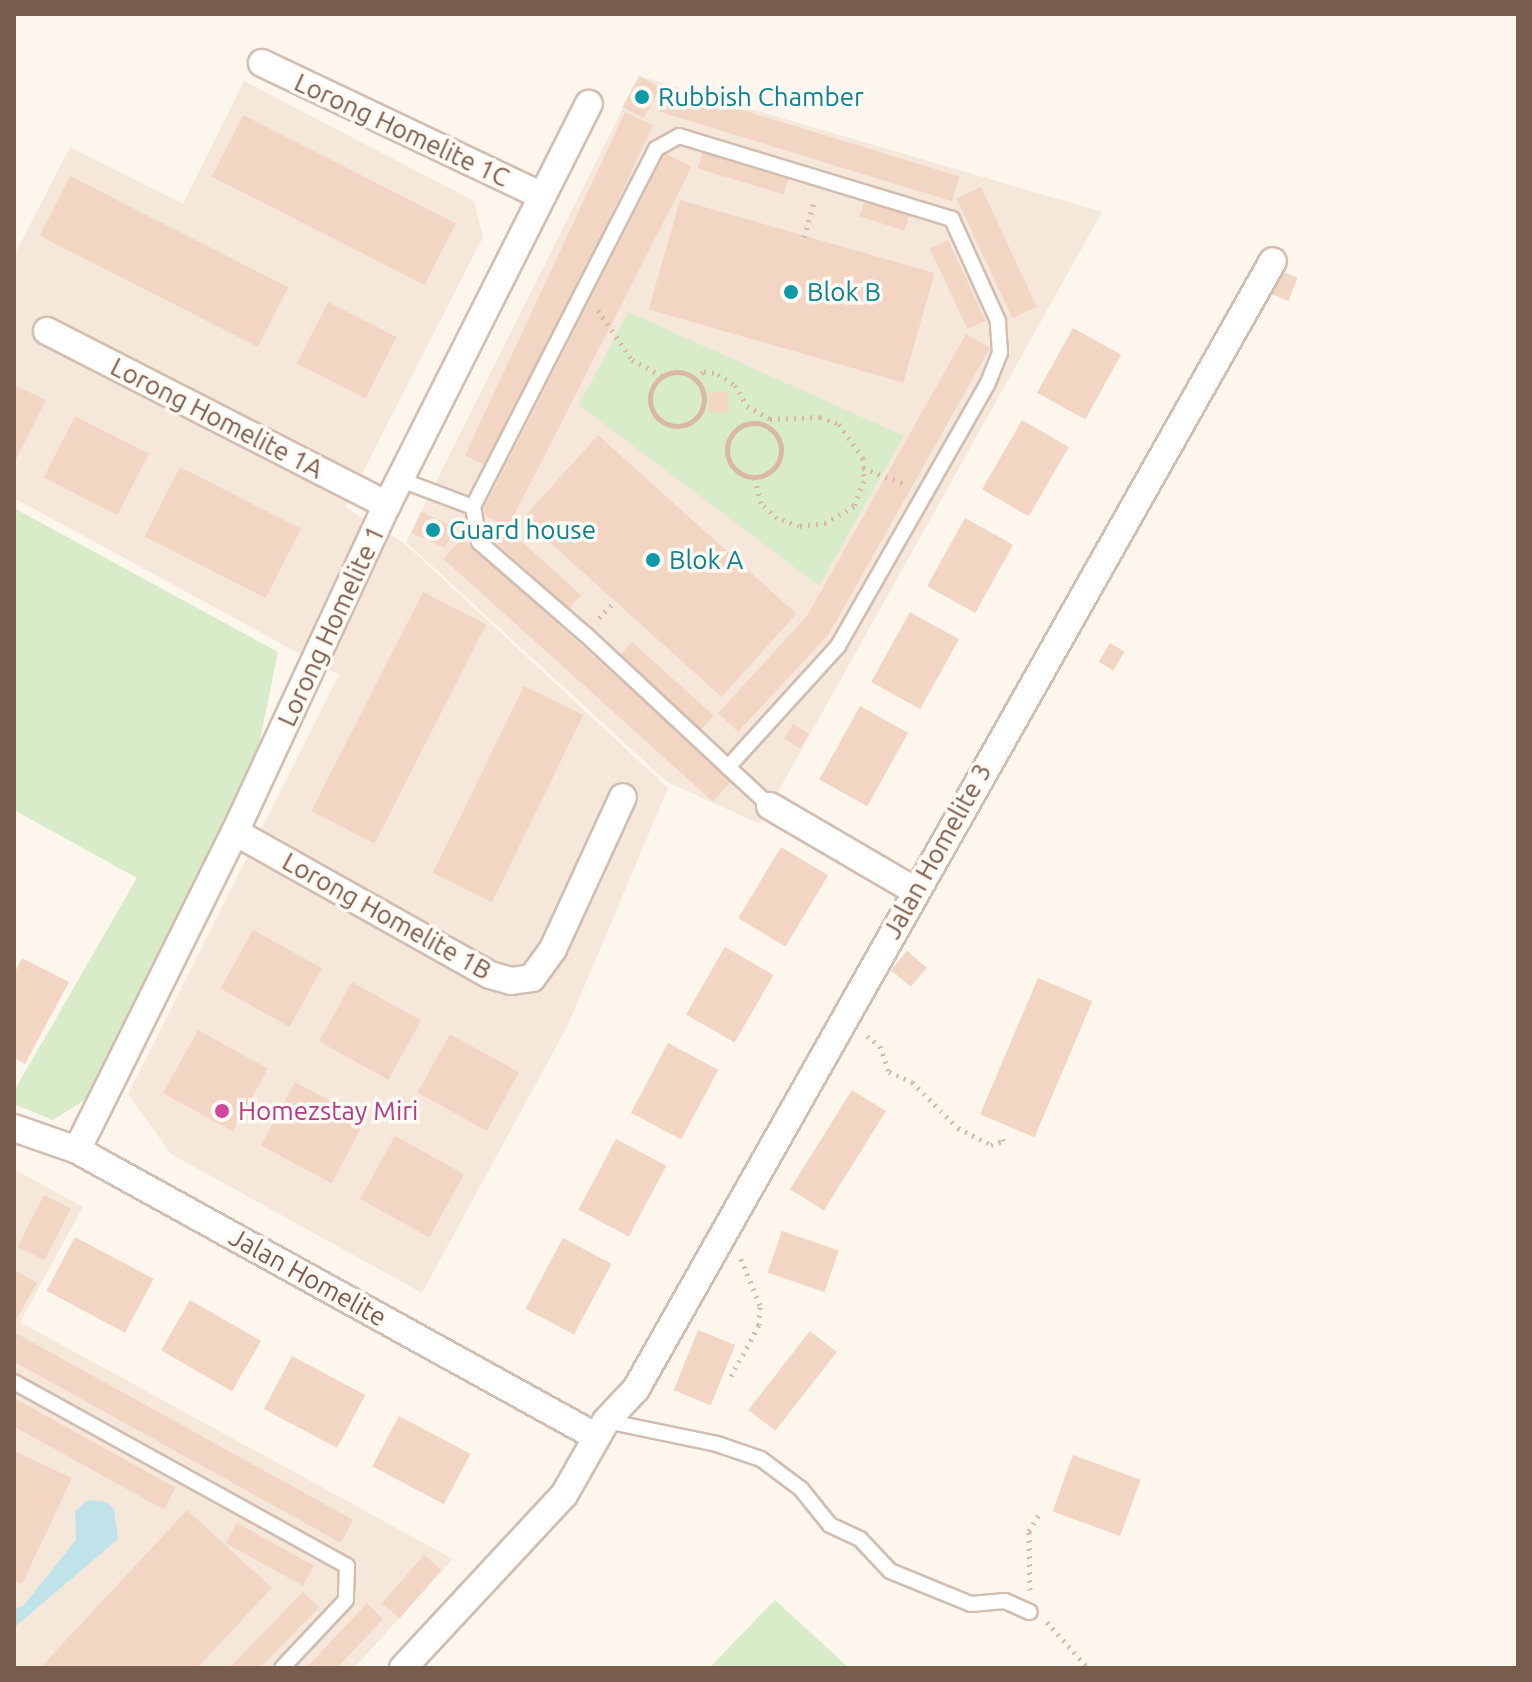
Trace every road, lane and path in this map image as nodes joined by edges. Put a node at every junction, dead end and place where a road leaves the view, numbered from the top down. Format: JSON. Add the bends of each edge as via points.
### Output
{"nodes":[{"id":1,"x":262,"y":63,"type":"dead end"},
{"id":2,"x":589,"y":104,"type":"dead end"},
{"id":3,"x":820,"y":179,"type":"junction"},
{"id":4,"x":542,"y":196,"type":"junction"},
{"id":5,"x":804,"y":237,"type":"dead end"},
{"id":6,"x":1273,"y":261,"type":"dead end"},
{"id":7,"x":584,"y":289,"type":"junction"},
{"id":8,"x":47,"y":331,"type":"dead end"},
{"id":9,"x":662,"y":376,"type":"junction"},
{"id":10,"x":696,"y":379,"type":"junction"},
{"id":11,"x":776,"y":420,"type":"junction"},
{"id":12,"x":769,"y":427,"type":"junction"},
{"id":13,"x":863,"y":468,"type":"junction"},
{"id":14,"x":754,"y":477,"type":"junction"},
{"id":15,"x":401,"y":480,"type":"junction"},
{"id":16,"x":924,"y":492,"type":"junction"},
{"id":17,"x":387,"y":505,"type":"junction"},
{"id":18,"x":473,"y":507,"type":"junction"},
{"id":19,"x":728,"y":767,"type":"junction"},
{"id":20,"x":623,"y":797,"type":"dead end"},
{"id":21,"x":770,"y":806,"type":"joint"},
{"id":22,"x":235,"y":832,"type":"junction"},
{"id":23,"x":914,"y":890,"type":"junction"},
{"id":24,"x":844,"y":1019,"type":"junction"},
{"id":25,"x":14,"y":1128,"type":"edge"},
{"id":26,"x":1002,"y":1134,"type":"dead end"},
{"id":27,"x":77,"y":1150,"type":"junction"},
{"id":28,"x":720,"y":1242,"type":"junction"},
{"id":29,"x":731,"y":1376,"type":"dead end"},
{"id":30,"x":14,"y":1382,"type":"edge"},
{"id":31,"x":601,"y":1429,"type":"junction"},
{"id":32,"x":1040,"y":1513,"type":"dead end"},
{"id":33,"x":1030,"y":1612,"type":"junction"},
{"id":34,"x":282,"y":1668,"type":"edge"},
{"id":35,"x":403,"y":1668,"type":"edge"},
{"id":36,"x":1088,"y":1668,"type":"edge"}],
"edges":[{"from":1,"to":4,"type":"street","name":"Lorong Homelite 1C"},
{"from":2,"to":4,"type":"street","name":"Lorong Homelite 1"},
{"from":3,"to":5,"type":"path"},
{"from":3,"to":7,"type":"lane","via":[[679,136],[665,140]]},
{"from":3,"to":16,"type":"lane","via":[[952,219],[998,321],[1000,353],[987,385]]},
{"from":4,"to":15,"type":"street","name":"Lorong Homelite 1"},
{"from":6,"to":23,"type":"street","name":"Jalan Homelite 3"},
{"from":7,"to":9,"type":"path","via":[[632,360]]},
{"from":7,"to":18,"type":"lane"},
{"from":8,"to":17,"type":"street","name":"Lorong Homelite 1A"},
{"from":9,"to":10,"type":"path","via":[[679,371]]},
{"from":9,"to":10,"type":"path","via":[[649,399],[655,416],[670,426],[688,424],[701,412],[704,395]]},
{"from":10,"to":11,"type":"path","via":[[704,371],[718,374],[735,385],[747,406]]},
{"from":11,"to":12,"type":"path"},
{"from":11,"to":13,"type":"path","via":[[820,417],[839,424],[856,442]]},
{"from":12,"to":14,"type":"path","via":[[780,442],[779,461]]},
{"from":12,"to":14,"type":"path","via":[[742,425],[727,445],[734,469]]},
{"from":13,"to":14,"type":"path","via":[[854,506],[813,525],[777,518],[761,503]]},
{"from":13,"to":16,"type":"path"},
{"from":15,"to":17,"type":"street","name":"Lorong Homelite 1"},
{"from":15,"to":18,"type":"lane"},
{"from":16,"to":19,"type":"lane","via":[[838,646]]},
{"from":17,"to":22,"type":"street","name":"Lorong Homelite 1"},
{"from":18,"to":19,"type":"lane","via":[[479,542]]},
{"from":19,"to":21,"type":"lane"},
{"from":20,"to":22,"type":"street","name":"Lorong Homelite 1B","via":[[553,949],[532,978],[511,981],[490,975]]},
{"from":21,"to":23,"type":"street"},
{"from":22,"to":27,"type":"street","name":"Lorong Homelite 1"},
{"from":23,"to":24,"type":"street","name":"Jalan Homelite 3"},
{"from":24,"to":26,"type":"path","via":[[880,1046],[889,1072],[912,1082],[958,1128],[991,1145],[1003,1141]]},
{"from":24,"to":28,"type":"street","name":"Jalan Homelite 3"},
{"from":25,"to":27,"type":"street","name":"Jalan Homelite"},
{"from":27,"to":31,"type":"street","name":"Jalan Homelite"},
{"from":28,"to":29,"type":"path","via":[[748,1266],[760,1305],[759,1325]]},
{"from":28,"to":31,"type":"street","name":"Jalan Homelite 3","via":[[636,1389]]},
{"from":30,"to":34,"type":"lane","via":[[347,1566],[346,1600]]},
{"from":31,"to":33,"type":"lane","via":[[717,1444],[761,1459],[801,1489],[830,1525],[860,1539],[890,1571],[971,1604],[1005,1601]]},
{"from":31,"to":35,"type":"street","name":"Jalan Homelite 3","via":[[564,1495]]},
{"from":32,"to":33,"type":"path","via":[[1029,1531]]},
{"from":33,"to":36,"type":"path","via":[[1052,1624]]}]}
